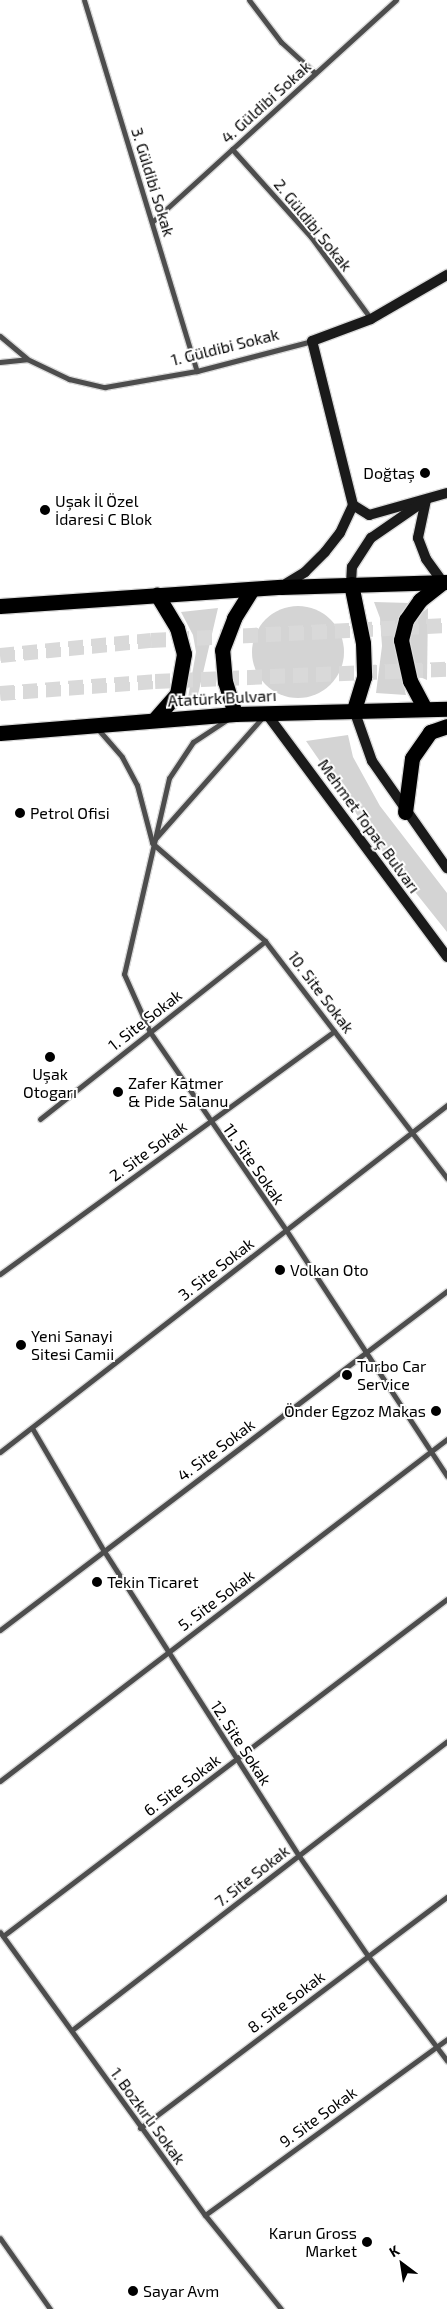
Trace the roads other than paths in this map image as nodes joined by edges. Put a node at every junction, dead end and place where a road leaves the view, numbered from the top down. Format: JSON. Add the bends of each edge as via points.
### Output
{"nodes":[{"id":1,"x":84,"y":0,"type":"edge"},
{"id":2,"x":249,"y":0,"type":"edge"},
{"id":3,"x":396,"y":0,"type":"edge"},
{"id":4,"x":316,"y":73,"type":"junction"},
{"id":5,"x":232,"y":149,"type":"junction"},
{"id":6,"x":152,"y":222,"type":"junction"},
{"id":7,"x":447,"y":275,"type":"edge"},
{"id":8,"x":371,"y":319,"type":"junction"},
{"id":9,"x":0,"y":336,"type":"edge"},
{"id":10,"x":312,"y":341,"type":"junction"},
{"id":11,"x":27,"y":359,"type":"junction"},
{"id":12,"x":0,"y":362,"type":"edge"},
{"id":13,"x":197,"y":371,"type":"junction"},
{"id":14,"x":447,"y":493,"type":"edge"},
{"id":15,"x":426,"y":500,"type":"junction"},
{"id":16,"x":353,"y":505,"type":"junction"},
{"id":17,"x":445,"y":582,"type":"edge"},
{"id":18,"x":350,"y":584,"type":"junction"},
{"id":19,"x":281,"y":587,"type":"junction"},
{"id":20,"x":252,"y":589,"type":"junction"},
{"id":21,"x":157,"y":595,"type":"junction"},
{"id":22,"x":0,"y":606,"type":"edge"},
{"id":23,"x":425,"y":709,"type":"junction"},
{"id":24,"x":447,"y":709,"type":"edge"},
{"id":25,"x":354,"y":710,"type":"junction"},
{"id":26,"x":266,"y":713,"type":"junction"},
{"id":27,"x":234,"y":714,"type":"junction"},
{"id":28,"x":155,"y":719,"type":"junction"},
{"id":29,"x":94,"y":724,"type":"junction"},
{"id":30,"x":447,"y":726,"type":"edge"},
{"id":31,"x":0,"y":733,"type":"edge"},
{"id":32,"x":405,"y":812,"type":"junction"},
{"id":33,"x":152,"y":843,"type":"junction"},
{"id":34,"x":447,"y":868,"type":"edge"},
{"id":35,"x":265,"y":941,"type":"junction"},
{"id":36,"x":447,"y":957,"type":"edge"},
{"id":37,"x":334,"y":1031,"type":"junction"},
{"id":38,"x":150,"y":1032,"type":"junction"},
{"id":39,"x":447,"y":1105,"type":"edge"},
{"id":40,"x":40,"y":1119,"type":"dead end"},
{"id":41,"x":209,"y":1122,"type":"junction"},
{"id":42,"x":412,"y":1132,"type":"junction"},
{"id":43,"x":447,"y":1178,"type":"edge"},
{"id":44,"x":286,"y":1230,"type":"junction"},
{"id":45,"x":0,"y":1274,"type":"edge"},
{"id":46,"x":447,"y":1290,"type":"edge"},
{"id":47,"x":366,"y":1352,"type":"junction"},
{"id":48,"x":32,"y":1428,"type":"junction"},
{"id":49,"x":447,"y":1439,"type":"edge"},
{"id":50,"x":431,"y":1451,"type":"junction"},
{"id":51,"x":0,"y":1452,"type":"edge"},
{"id":52,"x":447,"y":1476,"type":"edge"},
{"id":53,"x":104,"y":1551,"type":"junction"},
{"id":54,"x":447,"y":1599,"type":"edge"},
{"id":55,"x":0,"y":1630,"type":"edge"},
{"id":56,"x":168,"y":1652,"type":"junction"},
{"id":57,"x":447,"y":1741,"type":"edge"},
{"id":58,"x":236,"y":1759,"type":"junction"},
{"id":59,"x":0,"y":1781,"type":"edge"},
{"id":60,"x":299,"y":1856,"type":"junction"},
{"id":61,"x":447,"y":1897,"type":"edge"},
{"id":62,"x":2,"y":1934,"type":"edge"},
{"id":63,"x":368,"y":1956,"type":"junction"},
{"id":64,"x":72,"y":2030,"type":"junction"},
{"id":65,"x":447,"y":2039,"type":"edge"},
{"id":66,"x":437,"y":2047,"type":"junction"},
{"id":67,"x":447,"y":2061,"type":"edge"},
{"id":68,"x":140,"y":2128,"type":"junction"},
{"id":69,"x":205,"y":2215,"type":"junction"},
{"id":70,"x":0,"y":2238,"type":"edge"},
{"id":71,"x":50,"y":2309,"type":"edge"},
{"id":72,"x":282,"y":2309,"type":"edge"}],
"edges":[{"from":1,"to":6,"type":"street","name":"3. Güldibi Sokak"},
{"from":2,"to":4,"type":"street","via":[[281,42]]},
{"from":3,"to":4,"type":"street","name":"4. Güldibi Sokak"},
{"from":4,"to":5,"type":"street","name":"4. Güldibi Sokak"},
{"from":5,"to":6,"type":"street","name":"4. Güldibi Sokak"},
{"from":5,"to":8,"type":"street","name":"2. Güldibi Sokak","via":[[311,237]]},
{"from":6,"to":13,"type":"street","name":"3. Güldibi Sokak"},
{"from":7,"to":8,"type":"street","name":"1. Güldibi Sokak"},
{"from":8,"to":10,"type":"street","name":"1. Güldibi Sokak"},
{"from":9,"to":11,"type":"street","name":"1. Güldibi Sokak"},
{"from":10,"to":13,"type":"street","name":"1. Güldibi Sokak"},
{"from":10,"to":16,"type":"street"},
{"from":11,"to":12,"type":"street"},
{"from":11,"to":13,"type":"street","name":"1. Güldibi Sokak","via":[[69,379],[105,386]]},
{"from":14,"to":15,"type":"street"},
{"from":15,"to":16,"type":"street","via":[[369,516]]},
{"from":15,"to":17,"type":"street","via":[[418,538],[426,559]]},
{"from":15,"to":18,"type":"street","via":[[370,538],[352,567]]},
{"from":16,"to":19,"type":"street","via":[[340,533],[325,552],[305,572]]},
{"from":17,"to":18,"type":"highway"},
{"from":17,"to":23,"type":"highway","via":[[406,620],[401,640],[410,681]]},
{"from":18,"to":19,"type":"highway"},
{"from":18,"to":25,"type":"highway","via":[[364,660],[364,677]]},
{"from":19,"to":20,"type":"highway"},
{"from":20,"to":21,"type":"highway"},
{"from":20,"to":27,"type":"highway","via":[[234,618],[222,650],[225,682]]},
{"from":21,"to":22,"type":"highway"},
{"from":21,"to":28,"type":"highway","via":[[177,628],[184,654],[177,694]]},
{"from":23,"to":24,"type":"highway","name":"Atatürk Bulvarı"},
{"from":23,"to":25,"type":"highway","name":"Atatürk Bulvarı"},
{"from":25,"to":26,"type":"highway","name":"Atatürk Bulvarı"},
{"from":25,"to":32,"type":"street","via":[[372,761]]},
{"from":26,"to":27,"type":"highway","name":"Atatürk Bulvarı"},
{"from":26,"to":33,"type":"street"},
{"from":26,"to":36,"type":"street","name":"Mehmet Topaç Bulvarı"},
{"from":27,"to":28,"type":"highway","name":"Atatürk Bulvarı"},
{"from":27,"to":33,"type":"street","name":"11. Site Sokak","via":[[193,742],[169,778]]},
{"from":28,"to":29,"type":"highway","name":"Atatürk Bulvarı"},
{"from":29,"to":31,"type":"highway","name":"Atatürk Bulvarı"},
{"from":29,"to":33,"type":"street","via":[[122,756],[137,785]]},
{"from":30,"to":32,"type":"highway","via":[[430,732],[412,758]]},
{"from":32,"to":34,"type":"street"},
{"from":33,"to":35,"type":"street","name":"10. Site Sokak"},
{"from":33,"to":38,"type":"street","name":"11. Site Sokak","via":[[124,974]]},
{"from":35,"to":37,"type":"street","name":"10. Site Sokak"},
{"from":35,"to":38,"type":"street","name":"1. Site Sokak"},
{"from":37,"to":41,"type":"street","name":"2. Site Sokak"},
{"from":37,"to":42,"type":"street","name":"10. Site Sokak"},
{"from":38,"to":40,"type":"street","name":"1. Site Sokak"},
{"from":38,"to":41,"type":"street","name":"11. Site Sokak"},
{"from":39,"to":42,"type":"street","name":"3. Site Sokak"},
{"from":41,"to":44,"type":"street","name":"11. Site Sokak"},
{"from":41,"to":45,"type":"street","name":"2. Site Sokak"},
{"from":42,"to":43,"type":"street","name":"10. Site Sokak"},
{"from":42,"to":44,"type":"street","name":"3. Site Sokak"},
{"from":44,"to":47,"type":"street","name":"11. Site Sokak"},
{"from":44,"to":48,"type":"street","name":"3. Site Sokak"},
{"from":46,"to":47,"type":"street","name":"4. Site Sokak"},
{"from":47,"to":50,"type":"street","name":"11. Site Sokak"},
{"from":47,"to":53,"type":"street","name":"4. Site Sokak"},
{"from":48,"to":51,"type":"street","name":"3. Site Sokak"},
{"from":48,"to":53,"type":"street","name":"12. Site Sokak"},
{"from":49,"to":50,"type":"street","name":"5. Site Sokak"},
{"from":50,"to":52,"type":"street","name":"11. Site Sokak"},
{"from":50,"to":56,"type":"street","name":"5. Site Sokak"},
{"from":53,"to":55,"type":"street","name":"4. Site Sokak"},
{"from":53,"to":56,"type":"street","name":"12. Site Sokak"},
{"from":54,"to":58,"type":"street","name":"6. Site Sokak"},
{"from":56,"to":58,"type":"street","name":"12. Site Sokak"},
{"from":56,"to":59,"type":"street","name":"5. Site Sokak"},
{"from":57,"to":60,"type":"street","name":"7. Site Sokak"},
{"from":58,"to":60,"type":"street","name":"12. Site Sokak"},
{"from":58,"to":62,"type":"street","name":"6. Site Sokak"},
{"from":60,"to":63,"type":"street","name":"12. Site Sokak"},
{"from":60,"to":64,"type":"street","name":"7. Site Sokak"},
{"from":61,"to":63,"type":"street","name":"8. Site Sokak"},
{"from":62,"to":64,"type":"street","name":"1. Bozkırlı Sokak"},
{"from":63,"to":66,"type":"street","name":"12. Site Sokak"},
{"from":63,"to":68,"type":"street","name":"8. Site Sokak"},
{"from":64,"to":68,"type":"street","name":"1. Bozkırlı Sokak"},
{"from":65,"to":66,"type":"street","name":"9. Site Sokak"},
{"from":66,"to":67,"type":"street","name":"12. Site Sokak"},
{"from":66,"to":69,"type":"street","name":"9. Site Sokak"},
{"from":68,"to":69,"type":"street","name":"1. Bozkırlı Sokak"},
{"from":69,"to":72,"type":"street","name":"1. Bozkırlı Sokak"},
{"from":70,"to":71,"type":"street"}]}
